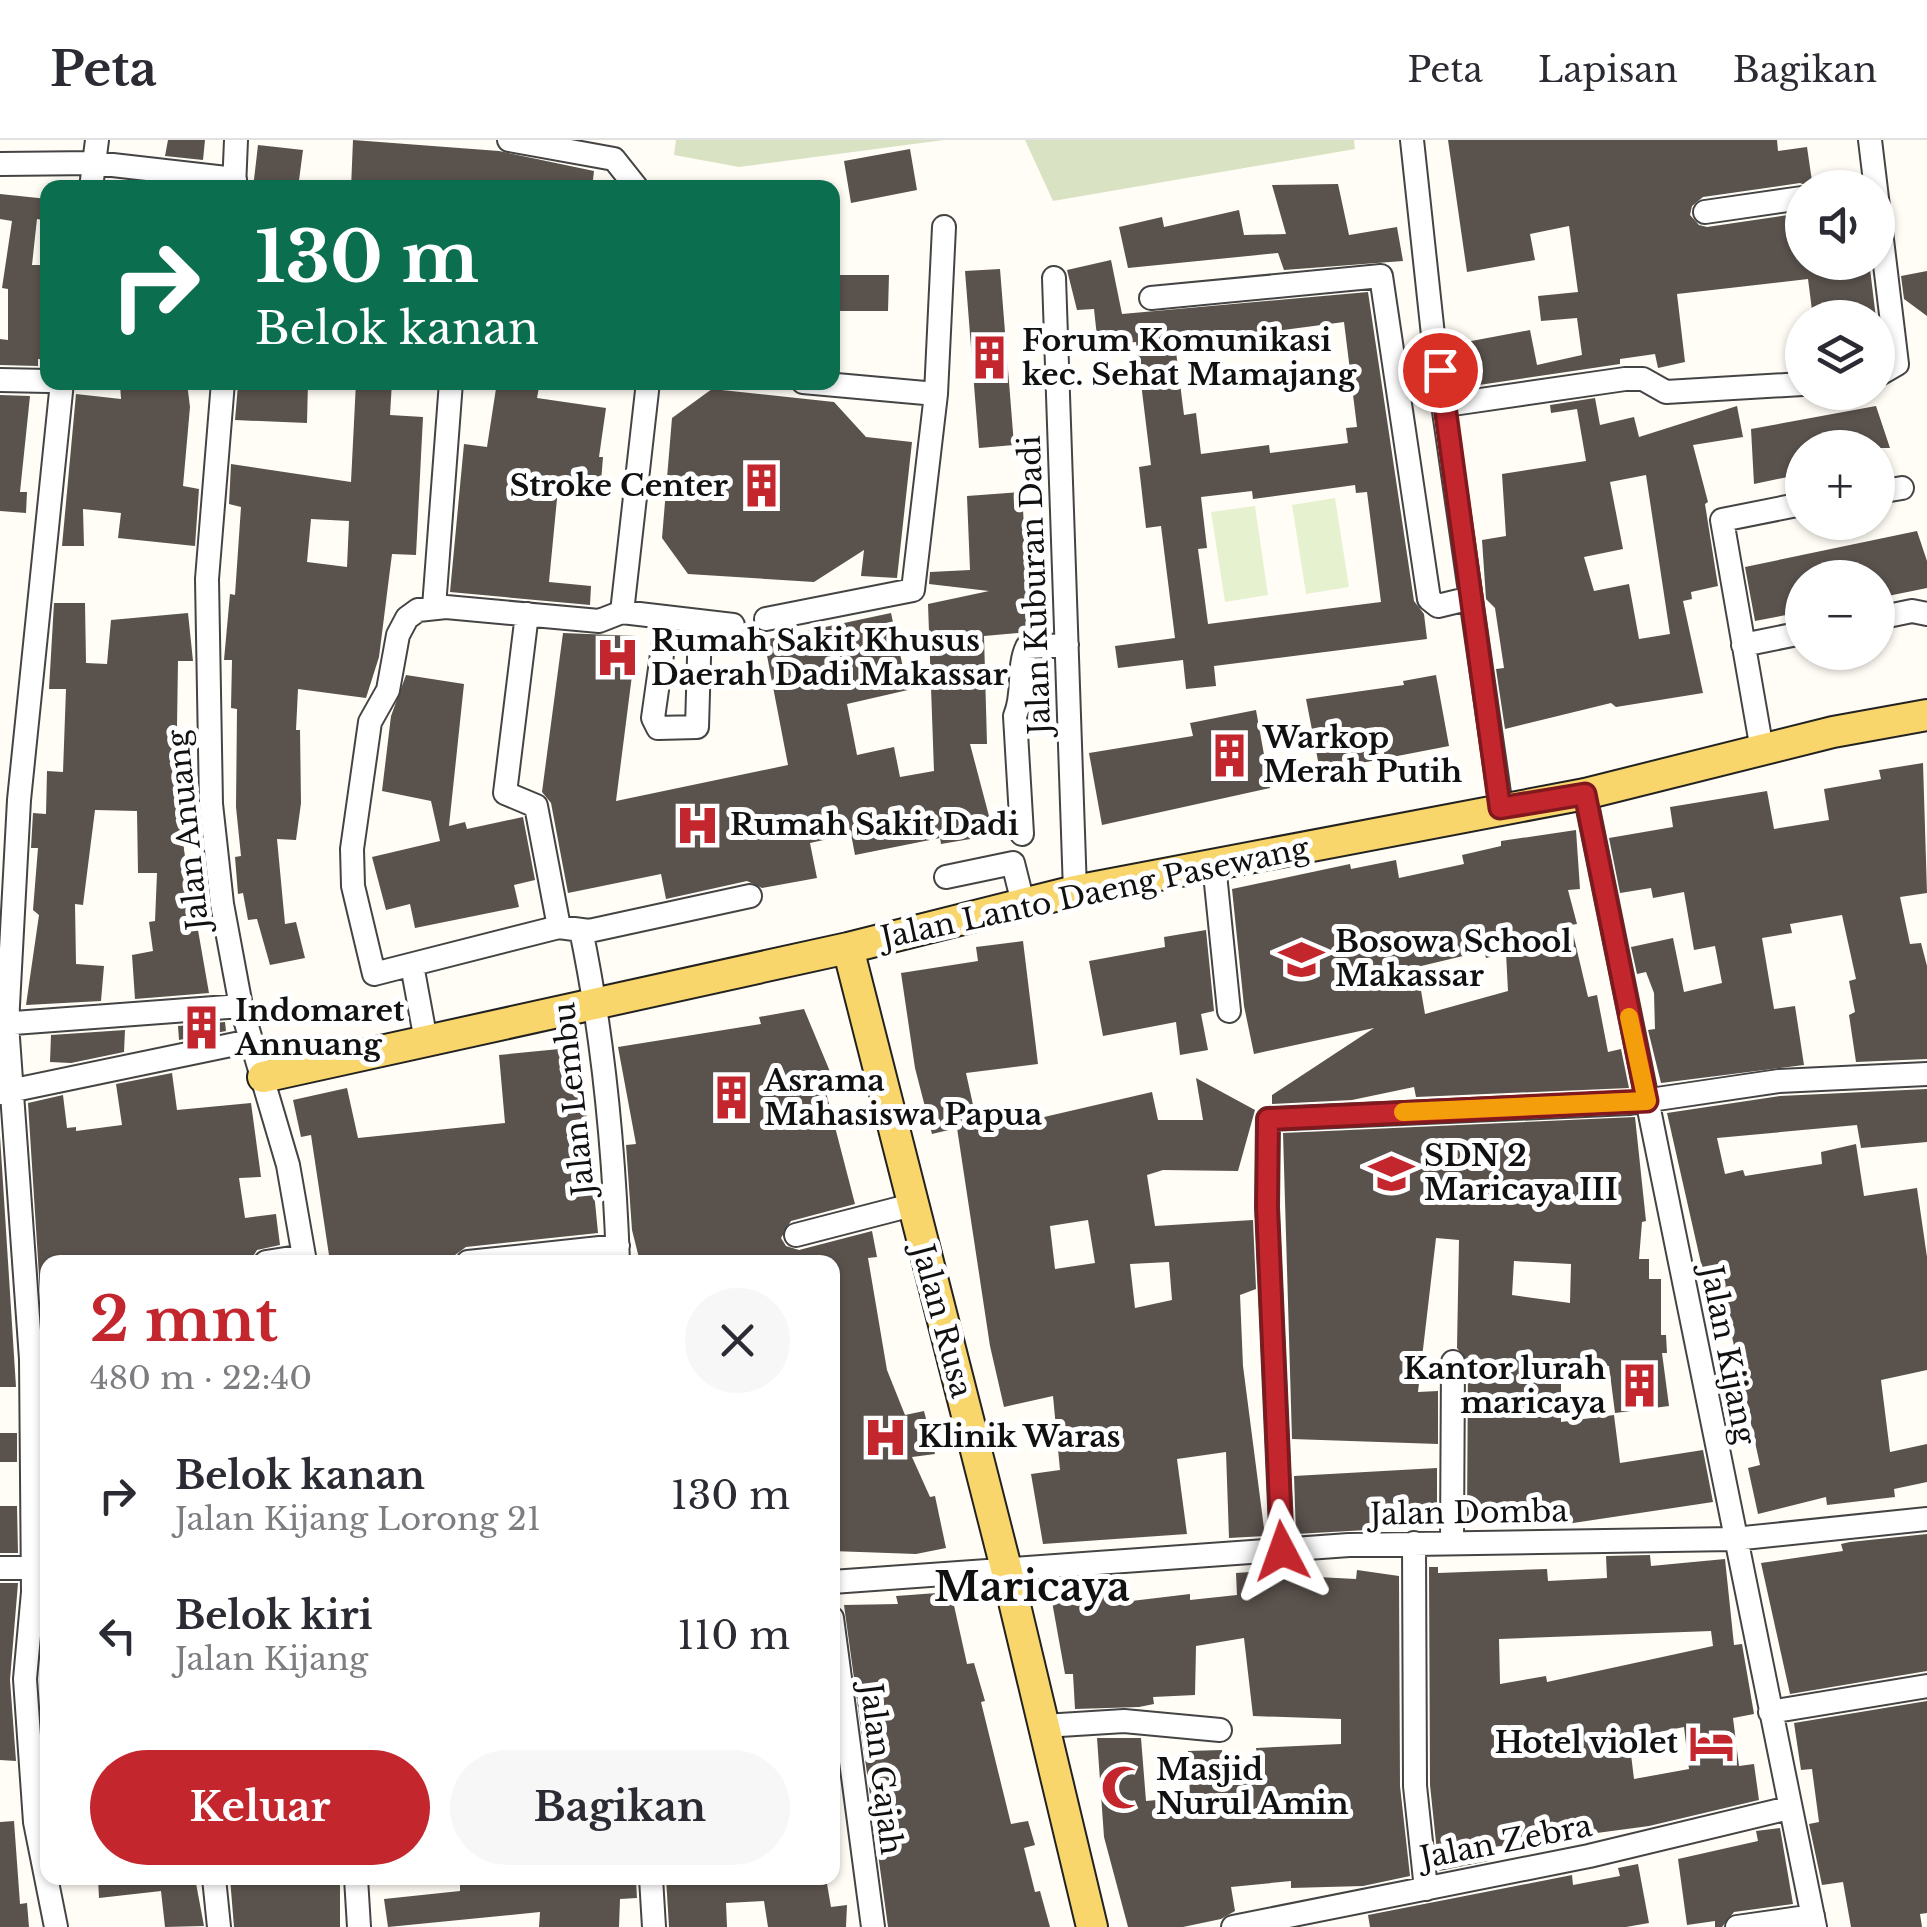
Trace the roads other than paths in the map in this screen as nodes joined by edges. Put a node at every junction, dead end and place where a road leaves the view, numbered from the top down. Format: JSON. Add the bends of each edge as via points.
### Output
{"nodes":[{"id":1,"x":236,"y":140,"type":"edge"},
{"id":2,"x":510,"y":140,"type":"edge"},
{"id":3,"x":1412,"y":140,"type":"edge"},
{"id":4,"x":1870,"y":140,"type":"edge"},
{"id":5,"x":96,"y":152,"type":"edge"},
{"id":6,"x":0,"y":164,"type":"edge"},
{"id":7,"x":1875,"y":170,"type":"edge"},
{"id":8,"x":93,"y":180,"type":"edge"},
{"id":9,"x":222,"y":180,"type":"edge"},
{"id":10,"x":235,"y":180,"type":"edge"},
{"id":11,"x":631,"y":180,"type":"edge"},
{"id":12,"x":1785,"y":200,"type":"edge"},
{"id":13,"x":1705,"y":212,"type":"dead end"},
{"id":14,"x":944,"y":226,"type":"dead end"},
{"id":15,"x":1054,"y":278,"type":"dead end"},
{"id":16,"x":1151,"y":298,"type":"dead end"},
{"id":17,"x":1433,"y":335,"type":"junction"},
{"id":18,"x":1393,"y":343,"type":"junction"},
{"id":19,"x":0,"y":380,"type":"edge"},
{"id":20,"x":40,"y":381,"type":"edge"},
{"id":21,"x":840,"y":385,"type":"edge"},
{"id":22,"x":1785,"y":385,"type":"edge"},
{"id":23,"x":61,"y":390,"type":"edge"},
{"id":24,"x":222,"y":390,"type":"edge"},
{"id":25,"x":449,"y":390,"type":"edge"},
{"id":26,"x":647,"y":390,"type":"edge"},
{"id":27,"x":936,"y":394,"type":"junction"},
{"id":28,"x":1446,"y":405,"type":"junction"},
{"id":29,"x":1902,"y":488,"type":"dead end"},
{"id":30,"x":1895,"y":489,"type":"edge"},
{"id":31,"x":1785,"y":507,"type":"edge"},
{"id":32,"x":1472,"y":598,"type":"junction"},
{"id":33,"x":434,"y":608,"type":"junction"},
{"id":34,"x":622,"y":612,"type":"junction"},
{"id":35,"x":527,"y":614,"type":"junction"},
{"id":36,"x":1895,"y":614,"type":"edge"},
{"id":37,"x":1927,"y":614,"type":"edge"},
{"id":38,"x":666,"y":619,"type":"junction"},
{"id":39,"x":766,"y":619,"type":"dead end"},
{"id":40,"x":700,"y":624,"type":"junction"},
{"id":41,"x":733,"y":625,"type":"dead end"},
{"id":42,"x":1785,"y":637,"type":"edge"},
{"id":43,"x":1066,"y":645,"type":"junction"},
{"id":44,"x":1743,"y":646,"type":"junction"},
{"id":45,"x":1927,"y":716,"type":"edge"},
{"id":46,"x":1762,"y":750,"type":"junction"},
{"id":47,"x":1585,"y":794,"type":"junction"},
{"id":48,"x":1500,"y":808,"type":"junction"},
{"id":49,"x":1022,"y":834,"type":"dead end"},
{"id":50,"x":1214,"y":864,"type":"junction"},
{"id":51,"x":946,"y":877,"type":"dead end"},
{"id":52,"x":1075,"y":891,"type":"junction"},
{"id":53,"x":750,"y":896,"type":"dead end"},
{"id":54,"x":1023,"y":903,"type":"junction"},
{"id":55,"x":577,"y":929,"type":"junction"},
{"id":56,"x":848,"y":948,"type":"junction"},
{"id":57,"x":412,"y":964,"type":"junction"},
{"id":58,"x":601,"y":1002,"type":"junction"},
{"id":59,"x":242,"y":1006,"type":"junction"},
{"id":60,"x":1228,"y":1011,"type":"dead end"},
{"id":61,"x":4,"y":1024,"type":"edge"},
{"id":62,"x":426,"y":1041,"type":"junction"},
{"id":63,"x":250,"y":1042,"type":"junction"},
{"id":64,"x":1927,"y":1074,"type":"edge"},
{"id":65,"x":264,"y":1078,"type":"junction"},
{"id":66,"x":5,"y":1092,"type":"edge"},
{"id":67,"x":1638,"y":1102,"type":"junction"},
{"id":68,"x":912,"y":1205,"type":"junction"},
{"id":69,"x":796,"y":1235,"type":"dead end"},
{"id":70,"x":618,"y":1254,"type":"edge"},
{"id":71,"x":303,"y":1255,"type":"edge"},
{"id":72,"x":38,"y":1283,"type":"edge"},
{"id":73,"x":1453,"y":1362,"type":"dead end"},
{"id":74,"x":1927,"y":1520,"type":"edge"},
{"id":75,"x":1734,"y":1539,"type":"junction"},
{"id":76,"x":1452,"y":1541,"type":"junction"},
{"id":77,"x":1414,"y":1543,"type":"junction"},
{"id":78,"x":1282,"y":1551,"type":"junction"},
{"id":79,"x":0,"y":1568,"type":"edge"},
{"id":80,"x":32,"y":1568,"type":"junction"},
{"id":81,"x":1007,"y":1572,"type":"junction"},
{"id":82,"x":840,"y":1582,"type":"edge"},
{"id":83,"x":40,"y":1592,"type":"edge"},
{"id":84,"x":840,"y":1677,"type":"edge"},
{"id":85,"x":1927,"y":1686,"type":"edge"},
{"id":86,"x":1770,"y":1712,"type":"junction"},
{"id":87,"x":1044,"y":1726,"type":"junction"},
{"id":88,"x":1220,"y":1730,"type":"dead end"},
{"id":89,"x":1789,"y":1808,"type":"junction"},
{"id":90,"x":40,"y":1814,"type":"edge"},
{"id":91,"x":49,"y":1885,"type":"edge"},
{"id":92,"x":215,"y":1885,"type":"edge"},
{"id":93,"x":356,"y":1885,"type":"edge"},
{"id":94,"x":651,"y":1885,"type":"edge"},
{"id":95,"x":1426,"y":1888,"type":"junction"},
{"id":96,"x":1318,"y":1919,"type":"edge"},
{"id":97,"x":1814,"y":1921,"type":"edge"},
{"id":98,"x":56,"y":1927,"type":"edge"},
{"id":99,"x":218,"y":1927,"type":"edge"},
{"id":100,"x":359,"y":1927,"type":"edge"},
{"id":101,"x":654,"y":1927,"type":"edge"},
{"id":102,"x":874,"y":1927,"type":"edge"},
{"id":103,"x":1092,"y":1927,"type":"edge"},
{"id":104,"x":1232,"y":1927,"type":"edge"},
{"id":105,"x":1737,"y":1927,"type":"edge"}],
"edges":[{"from":1,"to":10,"type":"street"},
{"from":2,"to":11,"type":"street","via":[[614,159]]},
{"from":3,"to":17,"type":"street"},
{"from":4,"to":7,"type":"street"},
{"from":5,"to":6,"type":"street"},
{"from":5,"to":8,"type":"street"},
{"from":5,"to":9,"type":"street"},
{"from":12,"to":13,"type":"street"},
{"from":14,"to":27,"type":"street"},
{"from":15,"to":43,"type":"street","name":"Jalan Kuburan Dadi"},
{"from":16,"to":18,"type":"street","via":[[1375,274],[1385,284]]},
{"from":17,"to":18,"type":"street"},
{"from":17,"to":28,"type":"street"},
{"from":18,"to":32,"type":"street","via":[[1429,600],[1438,606]]},
{"from":19,"to":20,"type":"street"},
{"from":21,"to":27,"type":"street"},
{"from":22,"to":28,"type":"street","via":[[1666,392],[1643,379],[1625,379]]},
{"from":23,"to":61,"type":"street","via":[[19,800]]},
{"from":24,"to":59,"type":"street","name":"Jalan Anuang","via":[[207,579],[207,721],[222,904]]},
{"from":25,"to":33,"type":"street"},
{"from":26,"to":34,"type":"street"},
{"from":27,"to":39,"type":"street","via":[[914,590]]},
{"from":28,"to":32,"type":"street"},
{"from":29,"to":30,"type":"street"},
{"from":31,"to":44,"type":"street","via":[[1722,520]]},
{"from":32,"to":48,"type":"street"},
{"from":33,"to":35,"type":"street"},
{"from":33,"to":57,"type":"street","via":[[407,618],[398,635],[388,690],[370,722],[352,848],[353,886],[374,974]]},
{"from":34,"to":35,"type":"street","via":[[598,621]]},
{"from":34,"to":38,"type":"street"},
{"from":35,"to":55,"type":"street","name":"Jalan Lembu","via":[[505,794],[536,806]]},
{"from":36,"to":37,"type":"street"},
{"from":38,"to":40,"type":"street"},
{"from":38,"to":40,"type":"street","via":[[653,718],[658,728],[697,727]]},
{"from":40,"to":41,"type":"street"},
{"from":42,"to":44,"type":"street"},
{"from":43,"to":49,"type":"street","via":[[1027,647],[1022,656],[1022,700],[1015,716]]},
{"from":43,"to":52,"type":"street","name":"Jalan Kuburan Dadi"},
{"from":44,"to":46,"type":"street"},
{"from":45,"to":46,"type":"main road","name":"Jalan Lanto Daeng Pasewang"},
{"from":46,"to":47,"type":"main road","name":"Jalan Lanto Daeng Pasewang"},
{"from":47,"to":48,"type":"main road","name":"Jalan Lanto Daeng Pasewang"},
{"from":47,"to":67,"type":"street","name":"Jalan Kijang"},
{"from":48,"to":50,"type":"main road","name":"Jalan Lanto Daeng Pasewang"},
{"from":50,"to":52,"type":"main road","name":"Jalan Lanto Daeng Pasewang"},
{"from":50,"to":60,"type":"street"},
{"from":51,"to":54,"type":"street","via":[[1013,863]]},
{"from":52,"to":54,"type":"main road","name":"Jalan Lanto Daeng Pasewang"},
{"from":53,"to":55,"type":"street"},
{"from":54,"to":56,"type":"main road","name":"Jalan Lanto Daeng Pasewang"},
{"from":55,"to":57,"type":"street"},
{"from":55,"to":58,"type":"street","name":"Jalan Lembu"},
{"from":56,"to":58,"type":"main road","name":"Jalan Lanto Daeng Pasewang"},
{"from":56,"to":68,"type":"main road","name":"Jalan Rusa"},
{"from":57,"to":62,"type":"street"},
{"from":58,"to":62,"type":"main road","name":"Jalan Lanto Daeng Pasewang"},
{"from":58,"to":70,"type":"street","name":"Jalan Lembu"},
{"from":59,"to":61,"type":"street"},
{"from":59,"to":63,"type":"street","name":"Jalan Anuang"},
{"from":61,"to":66,"type":"street"},
{"from":62,"to":65,"type":"main road","name":"Jalan Lanto Daeng Pasewang"},
{"from":63,"to":65,"type":"street","name":"Jalan Anuang"},
{"from":63,"to":66,"type":"street"},
{"from":64,"to":67,"type":"street","via":[[1779,1081]]},
{"from":65,"to":71,"type":"street","name":"Jalan Anuang"},
{"from":66,"to":72,"type":"street"},
{"from":67,"to":75,"type":"street","name":"Jalan Kijang"},
{"from":67,"to":78,"type":"street","via":[[1268,1119]]},
{"from":68,"to":69,"type":"street"},
{"from":68,"to":81,"type":"main road","name":"Jalan Rusa"},
{"from":72,"to":80,"type":"street"},
{"from":73,"to":76,"type":"street"},
{"from":74,"to":75,"type":"street","name":"Jalan Domba"},
{"from":75,"to":76,"type":"street","name":"Jalan Domba"},
{"from":75,"to":86,"type":"street","name":"Jalan Kijang"},
{"from":76,"to":77,"type":"street","name":"Jalan Domba"},
{"from":77,"to":78,"type":"street","name":"Jalan Domba"},
{"from":77,"to":95,"type":"street","via":[[1415,1786]]},
{"from":78,"to":81,"type":"street","name":"Jalan Domba"},
{"from":79,"to":80,"type":"street"},
{"from":80,"to":83,"type":"street"},
{"from":81,"to":82,"type":"street","name":"Jalan Domba"},
{"from":81,"to":87,"type":"main road","name":"Jalan Rusa"},
{"from":83,"to":90,"type":"street","via":[[25,1679]]},
{"from":84,"to":102,"type":"street","name":"Jalan Gajah"},
{"from":85,"to":86,"type":"street"},
{"from":86,"to":89,"type":"street","name":"Jalan Kijang"},
{"from":87,"to":88,"type":"street","via":[[1124,1721]]},
{"from":87,"to":103,"type":"main road","name":"Jalan Rusa"},
{"from":89,"to":95,"type":"street","name":"Jalan Zebra"},
{"from":89,"to":97,"type":"street","name":"Jalan Kijang"},
{"from":91,"to":98,"type":"street"},
{"from":92,"to":99,"type":"street"},
{"from":93,"to":100,"type":"street"},
{"from":94,"to":101,"type":"street"},
{"from":95,"to":96,"type":"street","name":"Jalan Zebra"},
{"from":96,"to":104,"type":"street","name":"Jalan Zebra"},
{"from":97,"to":105,"type":"street"}]}
